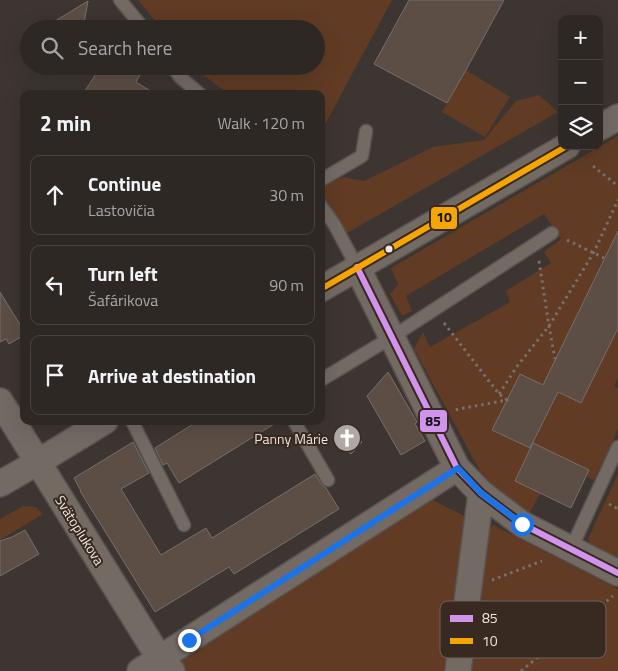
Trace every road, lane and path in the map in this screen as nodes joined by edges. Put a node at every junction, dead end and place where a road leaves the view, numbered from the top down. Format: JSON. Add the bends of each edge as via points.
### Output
{"nodes":[{"id":1,"x":120,"y":0,"type":"edge"},
{"id":2,"x":137,"y":20,"type":"edge"},
{"id":3,"x":179,"y":75,"type":"edge"},
{"id":4,"x":195,"y":90,"type":"edge"},
{"id":5,"x":618,"y":117,"type":"edge"},
{"id":6,"x":603,"y":126,"type":"edge"},
{"id":7,"x":366,"y":131,"type":"dead end"},
{"id":8,"x":560,"y":150,"type":"edge"},
{"id":9,"x":592,"y":166,"type":"dead end"},
{"id":10,"x":325,"y":178,"type":"edge"},
{"id":11,"x":618,"y":186,"type":"edge"},
{"id":12,"x":618,"y":200,"type":"edge"},
{"id":13,"x":325,"y":212,"type":"edge"},
{"id":14,"x":552,"y":232,"type":"joint"},
{"id":15,"x":536,"y":243,"type":"junction"},
{"id":16,"x":594,"y":252,"type":"junction"},
{"id":17,"x":604,"y":258,"type":"dead end"},
{"id":18,"x":357,"y":267,"type":"junction"},
{"id":19,"x":325,"y":287,"type":"edge"},
{"id":20,"x":433,"y":310,"type":"junction"},
{"id":21,"x":549,"y":326,"type":"junction"},
{"id":22,"x":392,"y":337,"type":"junction"},
{"id":23,"x":556,"y":359,"type":"dead end"},
{"id":24,"x":325,"y":378,"type":"edge"},
{"id":25,"x":499,"y":394,"type":"junction"},
{"id":26,"x":0,"y":401,"type":"edge"},
{"id":27,"x":431,"y":414,"type":"junction"},
{"id":28,"x":98,"y":425,"type":"edge"},
{"id":29,"x":134,"y":425,"type":"edge"},
{"id":30,"x":296,"y":425,"type":"edge"},
{"id":31,"x":618,"y":447,"type":"edge"},
{"id":32,"x":38,"y":462,"type":"junction"},
{"id":33,"x":458,"y":468,"type":"junction"},
{"id":34,"x":328,"y":480,"type":"dead end"},
{"id":35,"x":0,"y":484,"type":"edge"},
{"id":36,"x":481,"y":493,"type":"junction"},
{"id":37,"x":184,"y":525,"type":"dead end"},
{"id":38,"x":571,"y":549,"type":"junction"},
{"id":39,"x":618,"y":573,"type":"edge"},
{"id":40,"x":468,"y":590,"type":"junction"},
{"id":41,"x":618,"y":592,"type":"edge"},
{"id":42,"x":467,"y":601,"type":"edge"},
{"id":43,"x":606,"y":602,"type":"edge"},
{"id":44,"x":460,"y":658,"type":"edge"},
{"id":45,"x":537,"y":658,"type":"edge"},
{"id":46,"x":157,"y":667,"type":"edge"},
{"id":47,"x":458,"y":671,"type":"edge"},
{"id":48,"x":521,"y":671,"type":"edge"}],
"edges":[{"from":1,"to":2,"type":"lane"},
{"from":3,"to":4,"type":"lane"},
{"from":5,"to":6,"type":"street"},
{"from":7,"to":10,"type":"lane","via":[[362,156]]},
{"from":8,"to":18,"type":"street"},
{"from":9,"to":11,"type":"path"},
{"from":12,"to":16,"type":"path"},
{"from":13,"to":18,"type":"lane"},
{"from":14,"to":15,"type":"lane"},
{"from":14,"to":16,"type":"path"},
{"from":15,"to":20,"type":"lane"},
{"from":15,"to":21,"type":"path"},
{"from":16,"to":17,"type":"path"},
{"from":16,"to":21,"type":"path"},
{"from":18,"to":19,"type":"street"},
{"from":18,"to":22,"type":"street"},
{"from":20,"to":22,"type":"lane"},
{"from":20,"to":25,"type":"path"},
{"from":21,"to":23,"type":"path"},
{"from":21,"to":25,"type":"path"},
{"from":22,"to":24,"type":"lane"},
{"from":22,"to":27,"type":"street"},
{"from":25,"to":27,"type":"path","via":[[507,400]]},
{"from":26,"to":32,"type":"street","name":"Svätoplukova"},
{"from":27,"to":33,"type":"street"},
{"from":28,"to":32,"type":"street"},
{"from":29,"to":37,"type":"lane"},
{"from":30,"to":34,"type":"lane"},
{"from":31,"to":38,"type":"lane"},
{"from":32,"to":35,"type":"street"},
{"from":32,"to":46,"type":"street","name":"Svätoplukova"},
{"from":33,"to":36,"type":"street"},
{"from":33,"to":46,"type":"street"},
{"from":36,"to":38,"type":"street","via":[[522,524]]},
{"from":36,"to":40,"type":"street"},
{"from":38,"to":39,"type":"street"},
{"from":38,"to":40,"type":"path"},
{"from":40,"to":42,"type":"street"},
{"from":41,"to":43,"type":"path"},
{"from":44,"to":47,"type":"street"},
{"from":45,"to":48,"type":"path"}]}
